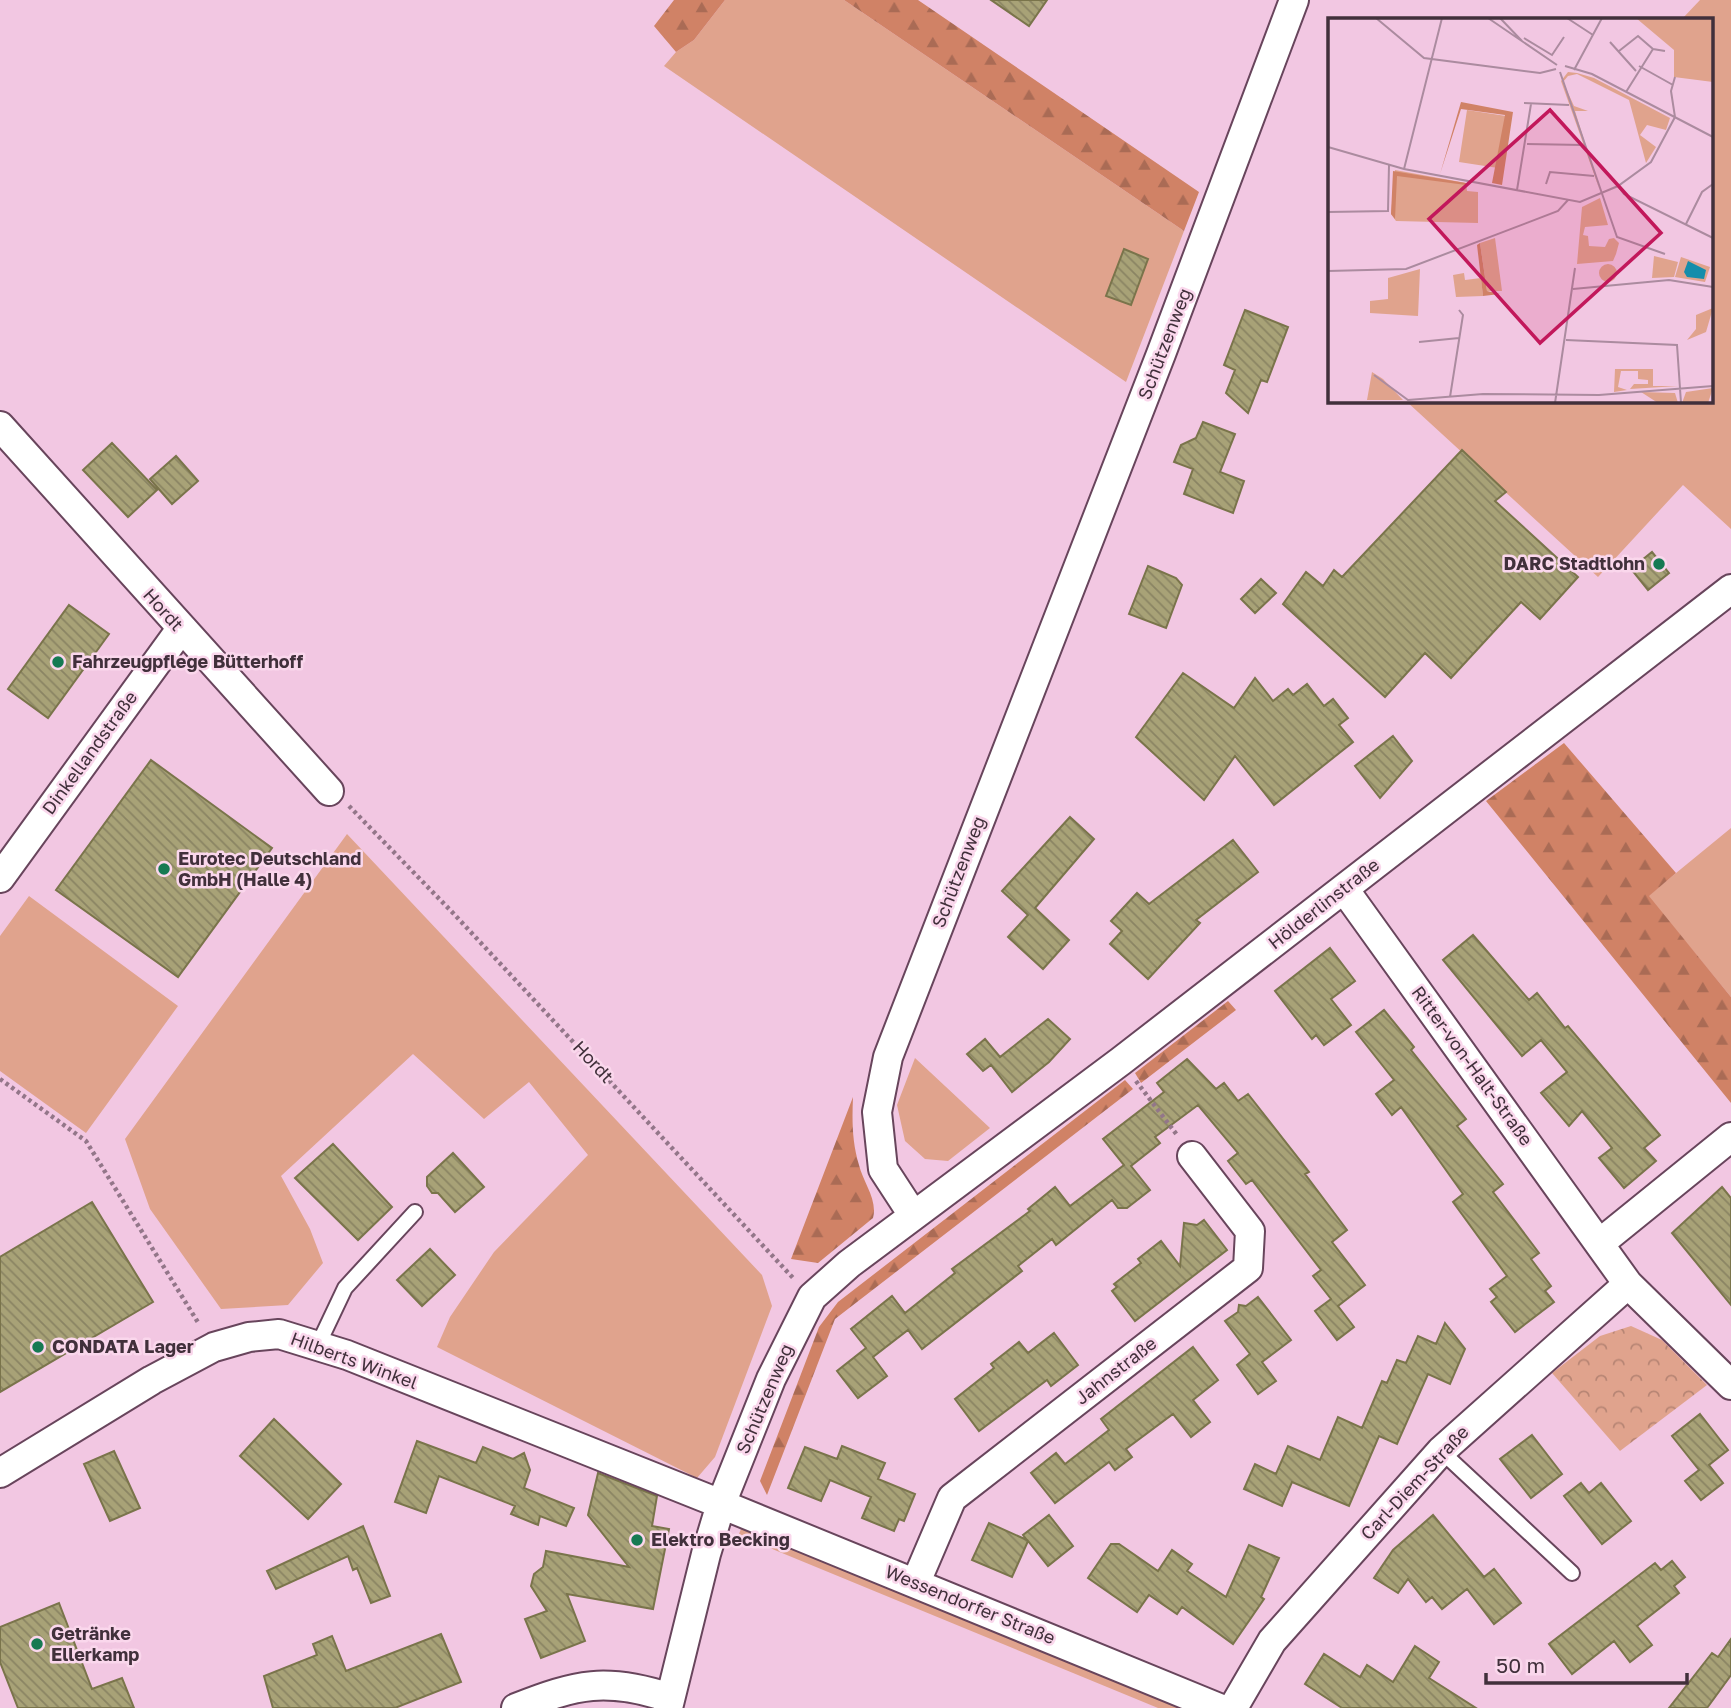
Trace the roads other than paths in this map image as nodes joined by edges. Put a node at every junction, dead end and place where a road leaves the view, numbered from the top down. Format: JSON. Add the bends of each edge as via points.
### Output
{"nodes":[{"id":1,"x":1294,"y":0,"type":"edge"},
{"id":2,"x":0,"y":426,"type":"edge"},
{"id":3,"x":1731,"y":589,"type":"edge"},
{"id":4,"x":181,"y":629,"type":"junction"},
{"id":5,"x":340,"y":799,"type":"road end"},
{"id":6,"x":0,"y":878,"type":"edge"},
{"id":7,"x":1344,"y":889,"type":"junction"},
{"id":8,"x":1731,"y":1137,"type":"edge"},
{"id":9,"x":1192,"y":1156,"type":"road end"},
{"id":10,"x":415,"y":1212,"type":"dead end"},
{"id":11,"x":913,"y":1215,"type":"junction"},
{"id":12,"x":1600,"y":1243,"type":"junction"},
{"id":13,"x":1628,"y":1284,"type":"junction"},
{"id":14,"x":318,"y":1345,"type":"junction"},
{"id":15,"x":1731,"y":1385,"type":"edge"},
{"id":16,"x":1441,"y":1451,"type":"junction"},
{"id":17,"x":0,"y":1474,"type":"edge"},
{"id":18,"x":721,"y":1504,"type":"junction"},
{"id":19,"x":1572,"y":1573,"type":"dead end"},
{"id":20,"x":916,"y":1582,"type":"junction"},
{"id":21,"x":669,"y":1703,"type":"edge"},
{"id":22,"x":516,"y":1708,"type":"edge"},
{"id":23,"x":1219,"y":1708,"type":"edge"},
{"id":24,"x":1233,"y":1708,"type":"edge"}],
"edges":[{"from":1,"to":11,"type":"street","name":"Schützenweg","via":[[888,1057],[877,1112],[883,1169]]},
{"from":2,"to":4,"type":"street","name":"Hordt"},
{"from":3,"to":7,"type":"street","name":"Hölderlinstraße"},
{"from":4,"to":5,"type":"street","name":"Hordt"},
{"from":4,"to":6,"type":"street","name":"Dinkellandstraße"},
{"from":7,"to":11,"type":"street","name":"Hölderlinstraße"},
{"from":7,"to":12,"type":"street","name":"Ritter-von-Halt-Straße"},
{"from":8,"to":12,"type":"street"},
{"from":9,"to":20,"type":"street","name":"Jahnstraße","via":[[1250,1231],[1248,1268],[951,1498]]},
{"from":10,"to":14,"type":"lane","via":[[345,1288]]},
{"from":11,"to":18,"type":"street","name":"Schützenweg","via":[[812,1297],[771,1379]]},
{"from":12,"to":13,"type":"street","name":"Ritter-von-Halt-Straße"},
{"from":13,"to":15,"type":"street","name":"Ritter-von-Halt-Straße"},
{"from":13,"to":16,"type":"street","name":"Carl-Diem-Straße"},
{"from":14,"to":17,"type":"street","name":"Hilberts Winkel","via":[[279,1334],[214,1347]]},
{"from":14,"to":18,"type":"street","name":"Hilberts Winkel"},
{"from":16,"to":19,"type":"lane"},
{"from":16,"to":24,"type":"street","name":"Carl-Diem-Straße","via":[[1272,1641]]},
{"from":18,"to":20,"type":"street","name":"Wessendorfer Straße"},
{"from":18,"to":21,"type":"street","name":"Schützenweg"},
{"from":20,"to":23,"type":"street","name":"Wessendorfer Straße"},
{"from":21,"to":22,"type":"street","via":[[633,1686],[604,1685],[565,1688]]}]}
